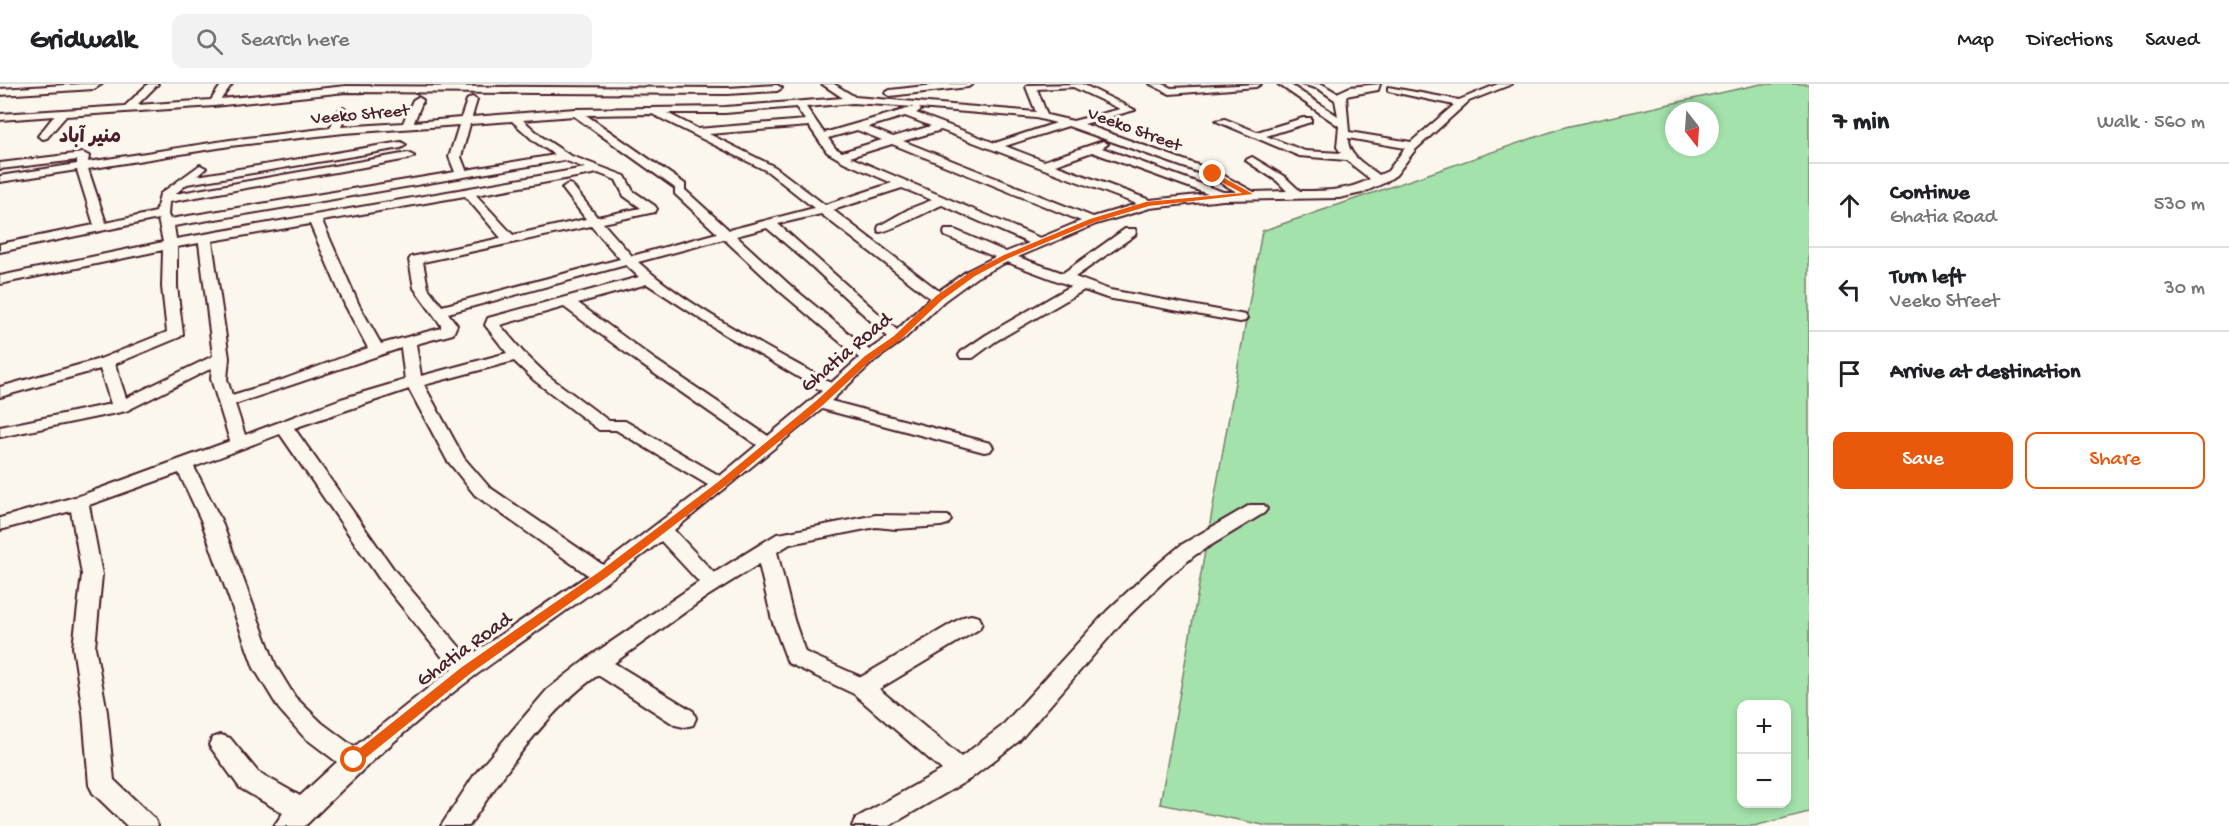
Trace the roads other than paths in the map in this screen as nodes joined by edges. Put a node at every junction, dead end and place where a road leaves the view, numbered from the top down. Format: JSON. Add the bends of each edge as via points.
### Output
{"nodes":[{"id":1,"x":97,"y":84,"type":"edge"},
{"id":2,"x":153,"y":84,"type":"edge"},
{"id":3,"x":227,"y":84,"type":"edge"},
{"id":4,"x":827,"y":84,"type":"edge"},
{"id":5,"x":968,"y":84,"type":"edge"},
{"id":6,"x":1074,"y":84,"type":"edge"},
{"id":7,"x":1155,"y":84,"type":"edge"},
{"id":8,"x":1236,"y":84,"type":"edge"},
{"id":9,"x":1256,"y":84,"type":"edge"},
{"id":10,"x":1283,"y":84,"type":"edge"},
{"id":11,"x":1306,"y":84,"type":"edge"},
{"id":12,"x":1375,"y":84,"type":"edge"},
{"id":13,"x":1507,"y":84,"type":"edge"},
{"id":14,"x":955,"y":85,"type":"edge"},
{"id":15,"x":399,"y":86,"type":"edge"},
{"id":16,"x":489,"y":86,"type":"edge"},
{"id":17,"x":775,"y":86,"type":"edge"},
{"id":18,"x":611,"y":87,"type":"edge"},
{"id":19,"x":684,"y":87,"type":"edge"},
{"id":20,"x":728,"y":87,"type":"edge"},
{"id":21,"x":1391,"y":89,"type":"dead end"},
{"id":22,"x":0,"y":92,"type":"edge"},
{"id":23,"x":553,"y":98,"type":"edge"},
{"id":24,"x":136,"y":99,"type":"junction"},
{"id":25,"x":472,"y":99,"type":"dead end"},
{"id":26,"x":853,"y":99,"type":"junction"},
{"id":27,"x":1340,"y":99,"type":"junction"},
{"id":28,"x":418,"y":100,"type":"dead end"},
{"id":29,"x":214,"y":103,"type":"junction"},
{"id":30,"x":1461,"y":103,"type":"junction"},
{"id":31,"x":795,"y":105,"type":"junction"},
{"id":32,"x":935,"y":105,"type":"junction"},
{"id":33,"x":0,"y":106,"type":"edge"},
{"id":34,"x":127,"y":109,"type":"junction"},
{"id":35,"x":651,"y":110,"type":"junction"},
{"id":36,"x":725,"y":110,"type":"junction"},
{"id":37,"x":344,"y":111,"type":"dead end"},
{"id":38,"x":600,"y":111,"type":"junction"},
{"id":39,"x":990,"y":111,"type":"junction"},
{"id":40,"x":575,"y":112,"type":"junction"},
{"id":41,"x":63,"y":113,"type":"junction"},
{"id":42,"x":906,"y":113,"type":"junction"},
{"id":43,"x":513,"y":116,"type":"junction"},
{"id":44,"x":0,"y":117,"type":"edge"},
{"id":45,"x":1043,"y":117,"type":"junction"},
{"id":46,"x":464,"y":120,"type":"junction"},
{"id":47,"x":1307,"y":120,"type":"dead end"},
{"id":48,"x":1221,"y":121,"type":"dead end"},
{"id":49,"x":811,"y":123,"type":"junction"},
{"id":50,"x":1071,"y":123,"type":"junction"},
{"id":51,"x":407,"y":125,"type":"junction"},
{"id":52,"x":280,"y":126,"type":"dead end"},
{"id":53,"x":856,"y":126,"type":"junction"},
{"id":54,"x":942,"y":126,"type":"junction"},
{"id":55,"x":1344,"y":129,"type":"junction"},
{"id":56,"x":334,"y":131,"type":"junction"},
{"id":57,"x":695,"y":132,"type":"junction"},
{"id":58,"x":1257,"y":135,"type":"junction"},
{"id":59,"x":43,"y":136,"type":"dead end"},
{"id":60,"x":821,"y":137,"type":"junction"},
{"id":61,"x":1117,"y":138,"type":"junction"},
{"id":62,"x":892,"y":140,"type":"junction"},
{"id":63,"x":401,"y":145,"type":"dead end"},
{"id":64,"x":996,"y":146,"type":"junction"},
{"id":65,"x":1414,"y":146,"type":"junction"},
{"id":66,"x":1092,"y":148,"type":"junction"},
{"id":67,"x":408,"y":156,"type":"dead end"},
{"id":68,"x":841,"y":156,"type":"junction"},
{"id":69,"x":565,"y":157,"type":"junction"},
{"id":70,"x":1349,"y":157,"type":"junction"},
{"id":71,"x":1252,"y":160,"type":"dead end"},
{"id":72,"x":1298,"y":160,"type":"dead end"},
{"id":73,"x":82,"y":162,"type":"junction"},
{"id":74,"x":1046,"y":164,"type":"junction"},
{"id":75,"x":0,"y":166,"type":"edge"},
{"id":76,"x":200,"y":168,"type":"dead end"},
{"id":77,"x":602,"y":169,"type":"junction"},
{"id":78,"x":1366,"y":170,"type":"junction"},
{"id":79,"x":462,"y":174,"type":"junction"},
{"id":80,"x":0,"y":179,"type":"edge"},
{"id":81,"x":185,"y":181,"type":"junction"},
{"id":82,"x":1380,"y":181,"type":"junction"},
{"id":83,"x":901,"y":184,"type":"junction"},
{"id":84,"x":568,"y":188,"type":"dead end"},
{"id":85,"x":469,"y":194,"type":"junction"},
{"id":86,"x":1249,"y":194,"type":"junction"},
{"id":87,"x":1295,"y":194,"type":"junction"},
{"id":88,"x":1223,"y":195,"type":"junction"},
{"id":89,"x":164,"y":200,"type":"junction"},
{"id":90,"x":941,"y":201,"type":"junction"},
{"id":91,"x":1149,"y":204,"type":"junction"},
{"id":92,"x":825,"y":209,"type":"junction"},
{"id":93,"x":165,"y":219,"type":"junction"},
{"id":94,"x":315,"y":220,"type":"junction"},
{"id":95,"x":594,"y":221,"type":"junction"},
{"id":96,"x":1092,"y":221,"type":"junction"},
{"id":97,"x":769,"y":223,"type":"junction"},
{"id":98,"x":102,"y":229,"type":"junction"},
{"id":99,"x":884,"y":229,"type":"dead end"},
{"id":100,"x":1130,"y":232,"type":"dead end"},
{"id":101,"x":728,"y":233,"type":"junction"},
{"id":102,"x":950,"y":233,"type":"dead end"},
{"id":103,"x":205,"y":238,"type":"junction"},
{"id":104,"x":509,"y":239,"type":"junction"},
{"id":105,"x":1039,"y":242,"type":"junction"},
{"id":106,"x":171,"y":244,"type":"junction"},
{"id":107,"x":0,"y":248,"type":"edge"},
{"id":108,"x":1006,"y":257,"type":"junction"},
{"id":109,"x":629,"y":261,"type":"junction"},
{"id":110,"x":2,"y":276,"type":"edge"},
{"id":111,"x":1065,"y":278,"type":"junction"},
{"id":112,"x":649,"y":279,"type":"junction"},
{"id":113,"x":1083,"y":285,"type":"junction"},
{"id":114,"x":939,"y":298,"type":"junction"},
{"id":115,"x":567,"y":302,"type":"junction"},
{"id":116,"x":440,"y":311,"type":"junction"},
{"id":117,"x":1240,"y":318,"type":"dead end"},
{"id":118,"x":897,"y":338,"type":"junction"},
{"id":119,"x":408,"y":342,"type":"junction"},
{"id":120,"x":377,"y":350,"type":"junction"},
{"id":121,"x":517,"y":355,"type":"junction"},
{"id":122,"x":967,"y":355,"type":"dead end"},
{"id":123,"x":221,"y":358,"type":"junction"},
{"id":124,"x":868,"y":358,"type":"junction"},
{"id":125,"x":106,"y":362,"type":"junction"},
{"id":126,"x":414,"y":383,"type":"junction"},
{"id":127,"x":832,"y":390,"type":"junction"},
{"id":128,"x":0,"y":392,"type":"edge"},
{"id":129,"x":226,"y":402,"type":"junction"},
{"id":130,"x":819,"y":403,"type":"junction"},
{"id":131,"x":120,"y":407,"type":"junction"},
{"id":132,"x":284,"y":427,"type":"junction"},
{"id":133,"x":0,"y":432,"type":"edge"},
{"id":134,"x":239,"y":442,"type":"junction"},
{"id":135,"x":768,"y":444,"type":"junction"},
{"id":136,"x":984,"y":447,"type":"dead end"},
{"id":137,"x":184,"y":465,"type":"junction"},
{"id":138,"x":721,"y":484,"type":"junction"},
{"id":139,"x":78,"y":502,"type":"junction"},
{"id":140,"x":1257,"y":509,"type":"dead end"},
{"id":141,"x":941,"y":519,"type":"dead end"},
{"id":142,"x":0,"y":524,"type":"edge"},
{"id":143,"x":662,"y":530,"type":"junction"},
{"id":144,"x":767,"y":552,"type":"junction"},
{"id":145,"x":603,"y":575,"type":"junction"},
{"id":146,"x":712,"y":584,"type":"junction"},
{"id":147,"x":971,"y":623,"type":"dead end"},
{"id":148,"x":597,"y":663,"type":"junction"},
{"id":149,"x":466,"y":670,"type":"junction"},
{"id":150,"x":862,"y":688,"type":"junction"},
{"id":151,"x":684,"y":718,"type":"dead end"},
{"id":152,"x":221,"y":746,"type":"dead end"},
{"id":153,"x":354,"y":760,"type":"junction"},
{"id":154,"x":961,"y":772,"type":"junction"},
{"id":155,"x":294,"y":818,"type":"edge"},
{"id":156,"x":145,"y":826,"type":"edge"},
{"id":157,"x":454,"y":826,"type":"edge"},
{"id":158,"x":865,"y":826,"type":"edge"}],
"edges":[{"from":1,"to":22,"type":"street"},
{"from":2,"to":24,"type":"street"},
{"from":3,"to":29,"type":"street"},
{"from":4,"to":26,"type":"street"},
{"from":5,"to":14,"type":"street"},
{"from":6,"to":45,"type":"street","via":[[1031,87]]},
{"from":6,"to":50,"type":"street","via":[[1130,110]]},
{"from":7,"to":8,"type":"street","via":[[1170,92]]},
{"from":8,"to":9,"type":"street"},
{"from":10,"to":55,"type":"street"},
{"from":11,"to":27,"type":"street","via":[[1322,87]]},
{"from":12,"to":27,"type":"street","via":[[1375,88],[1341,93]]},
{"from":13,"to":30,"type":"street","name":"Ghatia Road"},
{"from":14,"to":26,"type":"street"},
{"from":15,"to":16,"type":"street"},
{"from":15,"to":29,"type":"street"},
{"from":16,"to":23,"type":"street"},
{"from":17,"to":20,"type":"street"},
{"from":17,"to":31,"type":"street"},
{"from":18,"to":19,"type":"street"},
{"from":18,"to":23,"type":"street"},
{"from":18,"to":38,"type":"street"},
{"from":19,"to":20,"type":"street"},
{"from":20,"to":36,"type":"street"},
{"from":21,"to":30,"type":"street"},
{"from":23,"to":40,"type":"street","name":"Veeko Street"},
{"from":23,"to":43,"type":"street","name":"Veeko Street"},
{"from":24,"to":33,"type":"street"},
{"from":24,"to":34,"type":"street"},
{"from":25,"to":46,"type":"street"},
{"from":26,"to":31,"type":"street","name":"Veeko Street"},
{"from":26,"to":32,"type":"street","name":"Veeko Street"},
{"from":27,"to":55,"type":"street"},
{"from":28,"to":51,"type":"street"},
{"from":29,"to":34,"type":"street"},
{"from":30,"to":65,"type":"street","name":"Ghatia Road"},
{"from":31,"to":36,"type":"street","name":"Veeko Street"},
{"from":31,"to":49,"type":"street"},
{"from":32,"to":39,"type":"street","name":"Veeko Street","via":[[975,105]]},
{"from":32,"to":42,"type":"street"},
{"from":34,"to":41,"type":"street"},
{"from":35,"to":36,"type":"street","name":"Veeko Street"},
{"from":35,"to":38,"type":"street","name":"Veeko Street"},
{"from":35,"to":57,"type":"street"},
{"from":37,"to":56,"type":"street"},
{"from":38,"to":40,"type":"street","name":"Veeko Street"},
{"from":39,"to":45,"type":"street","name":"Veeko Street"},
{"from":39,"to":54,"type":"street"},
{"from":40,"to":101,"type":"street","via":[[681,187],[680,191]]},
{"from":41,"to":44,"type":"street"},
{"from":41,"to":59,"type":"street"},
{"from":42,"to":53,"type":"street"},
{"from":42,"to":54,"type":"street"},
{"from":43,"to":46,"type":"street","name":"Veeko Street"},
{"from":43,"to":69,"type":"street"},
{"from":45,"to":50,"type":"street","name":"Veeko Street"},
{"from":46,"to":51,"type":"street","name":"Veeko Street"},
{"from":46,"to":79,"type":"street","via":[[455,157]]},
{"from":47,"to":58,"type":"street"},
{"from":48,"to":58,"type":"street"},
{"from":49,"to":57,"type":"street"},
{"from":49,"to":60,"type":"street"},
{"from":50,"to":61,"type":"street","name":"Veeko Street"},
{"from":50,"to":64,"type":"street"},
{"from":51,"to":56,"type":"street","name":"Veeko Street"},
{"from":52,"to":73,"type":"street"},
{"from":53,"to":60,"type":"street"},
{"from":53,"to":62,"type":"street"},
{"from":54,"to":62,"type":"street"},
{"from":54,"to":64,"type":"street"},
{"from":55,"to":65,"type":"street"},
{"from":55,"to":70,"type":"street","via":[[1342,147]]},
{"from":56,"to":73,"type":"street","name":"Veeko Street","via":[[288,140]]},
{"from":57,"to":92,"type":"street","via":[[771,169]]},
{"from":58,"to":70,"type":"street","via":[[1303,154]]},
{"from":60,"to":68,"type":"street"},
{"from":61,"to":66,"type":"street"},
{"from":61,"to":86,"type":"street","name":"Veeko Street","via":[[1213,174]]},
{"from":62,"to":68,"type":"street"},
{"from":62,"to":96,"type":"street"},
{"from":63,"to":81,"type":"street"},
{"from":64,"to":74,"type":"street"},
{"from":65,"to":82,"type":"street","name":"Ghatia Road","via":[[1392,173]]},
{"from":66,"to":74,"type":"street"},
{"from":66,"to":88,"type":"street"},
{"from":67,"to":89,"type":"street"},
{"from":68,"to":83,"type":"street"},
{"from":69,"to":77,"type":"street"},
{"from":69,"to":79,"type":"street"},
{"from":70,"to":78,"type":"street"},
{"from":71,"to":87,"type":"street","via":[[1281,179]]},
{"from":72,"to":78,"type":"street"},
{"from":73,"to":75,"type":"street"},
{"from":73,"to":80,"type":"street","name":"Veeko Street"},
{"from":73,"to":98,"type":"street"},
{"from":74,"to":91,"type":"street"},
{"from":76,"to":81,"type":"street"},
{"from":77,"to":85,"type":"street"},
{"from":77,"to":95,"type":"street","via":[[621,178],[628,193],[651,208]]},
{"from":78,"to":82,"type":"street"},
{"from":79,"to":93,"type":"street"},
{"from":81,"to":89,"type":"street"},
{"from":82,"to":87,"type":"street","name":"Ghatia Road","via":[[1339,194]]},
{"from":83,"to":90,"type":"street"},
{"from":83,"to":92,"type":"street"},
{"from":84,"to":95,"type":"street"},
{"from":85,"to":94,"type":"street"},
{"from":85,"to":104,"type":"street"},
{"from":86,"to":87,"type":"street","name":"Ghatia Road"},
{"from":86,"to":88,"type":"street","name":"Ghatia Road"},
{"from":88,"to":91,"type":"street","name":"Ghatia Road"},
{"from":89,"to":93,"type":"street"},
{"from":90,"to":99,"type":"street"},
{"from":90,"to":105,"type":"street"},
{"from":91,"to":96,"type":"street","name":"Ghatia Road"},
{"from":92,"to":97,"type":"street"},
{"from":92,"to":114,"type":"street"},
{"from":93,"to":98,"type":"street"},
{"from":93,"to":106,"type":"street"},
{"from":94,"to":103,"type":"street"},
{"from":94,"to":120,"type":"street","via":[[347,295]]},
{"from":95,"to":104,"type":"street"},
{"from":95,"to":109,"type":"street"},
{"from":96,"to":105,"type":"street","name":"Ghatia Road"},
{"from":97,"to":101,"type":"street"},
{"from":97,"to":118,"type":"street"},
{"from":98,"to":107,"type":"street"},
{"from":100,"to":111,"type":"street"},
{"from":101,"to":109,"type":"street"},
{"from":101,"to":124,"type":"street","via":[[787,290]]},
{"from":102,"to":108,"type":"street"},
{"from":103,"to":106,"type":"street"},
{"from":103,"to":123,"type":"street"},
{"from":104,"to":116,"type":"street","via":[[416,260],[421,288]]},
{"from":105,"to":108,"type":"street","name":"Ghatia Road"},
{"from":106,"to":110,"type":"street"},
{"from":106,"to":125,"type":"street","via":[[169,271],[175,334]]},
{"from":108,"to":111,"type":"street"},
{"from":108,"to":114,"type":"street","name":"Ghatia Road","via":[[972,274]]},
{"from":109,"to":112,"type":"street"},
{"from":109,"to":116,"type":"street"},
{"from":111,"to":113,"type":"street"},
{"from":112,"to":115,"type":"street"},
{"from":112,"to":127,"type":"street"},
{"from":113,"to":117,"type":"street","via":[[1107,294]]},
{"from":113,"to":122,"type":"street"},
{"from":114,"to":118,"type":"street","name":"Ghatia Road"},
{"from":115,"to":121,"type":"street","via":[[493,321]]},
{"from":115,"to":135,"type":"street"},
{"from":116,"to":119,"type":"street","via":[[450,328],[448,332]]},
{"from":118,"to":124,"type":"street","name":"Ghatia Road"},
{"from":119,"to":120,"type":"street"},
{"from":119,"to":126,"type":"street"},
{"from":120,"to":129,"type":"street"},
{"from":121,"to":126,"type":"street"},
{"from":121,"to":138,"type":"street","via":[[604,426],[619,424]]},
{"from":123,"to":129,"type":"street","via":[[219,379]]},
{"from":123,"to":131,"type":"street"},
{"from":124,"to":127,"type":"street","name":"Ghatia Road"},
{"from":125,"to":128,"type":"street"},
{"from":125,"to":131,"type":"street"},
{"from":126,"to":132,"type":"street"},
{"from":126,"to":145,"type":"street","via":[[456,460],[482,491]]},
{"from":127,"to":130,"type":"street","name":"Ghatia Road"},
{"from":129,"to":134,"type":"street"},
{"from":130,"to":135,"type":"street","name":"Ghatia Road"},
{"from":130,"to":136,"type":"street"},
{"from":131,"to":133,"type":"street"},
{"from":132,"to":134,"type":"street"},
{"from":132,"to":149,"type":"street","via":[[388,576]]},
{"from":134,"to":137,"type":"street"},
{"from":135,"to":138,"type":"street","name":"Ghatia Road"},
{"from":137,"to":139,"type":"street"},
{"from":137,"to":153,"type":"street","via":[[211,520],[265,668],[287,703],[313,730]]},
{"from":138,"to":143,"type":"street","name":"Ghatia Road"},
{"from":139,"to":142,"type":"street"},
{"from":139,"to":156,"type":"street","via":[[92,574],[84,647],[102,786]]},
{"from":140,"to":154,"type":"street","via":[[1188,550],[1159,574],[1115,616],[1010,734]]},
{"from":141,"to":144,"type":"street","via":[[876,521],[801,535],[784,539]]},
{"from":143,"to":145,"type":"street","name":"Ghatia Road"},
{"from":143,"to":146,"type":"street"},
{"from":144,"to":146,"type":"street"},
{"from":144,"to":150,"type":"street","via":[[796,657]]},
{"from":145,"to":149,"type":"street","name":"Ghatia Road"},
{"from":146,"to":148,"type":"street"},
{"from":147,"to":150,"type":"street"},
{"from":148,"to":151,"type":"street"},
{"from":148,"to":157,"type":"street","via":[[555,696],[484,782]]},
{"from":149,"to":153,"type":"street","name":"Ghatia Road"},
{"from":150,"to":154,"type":"street"},
{"from":152,"to":155,"type":"street","via":[[249,780]]},
{"from":153,"to":155,"type":"street","name":"Ghatia Road"},
{"from":154,"to":158,"type":"street"}]}
